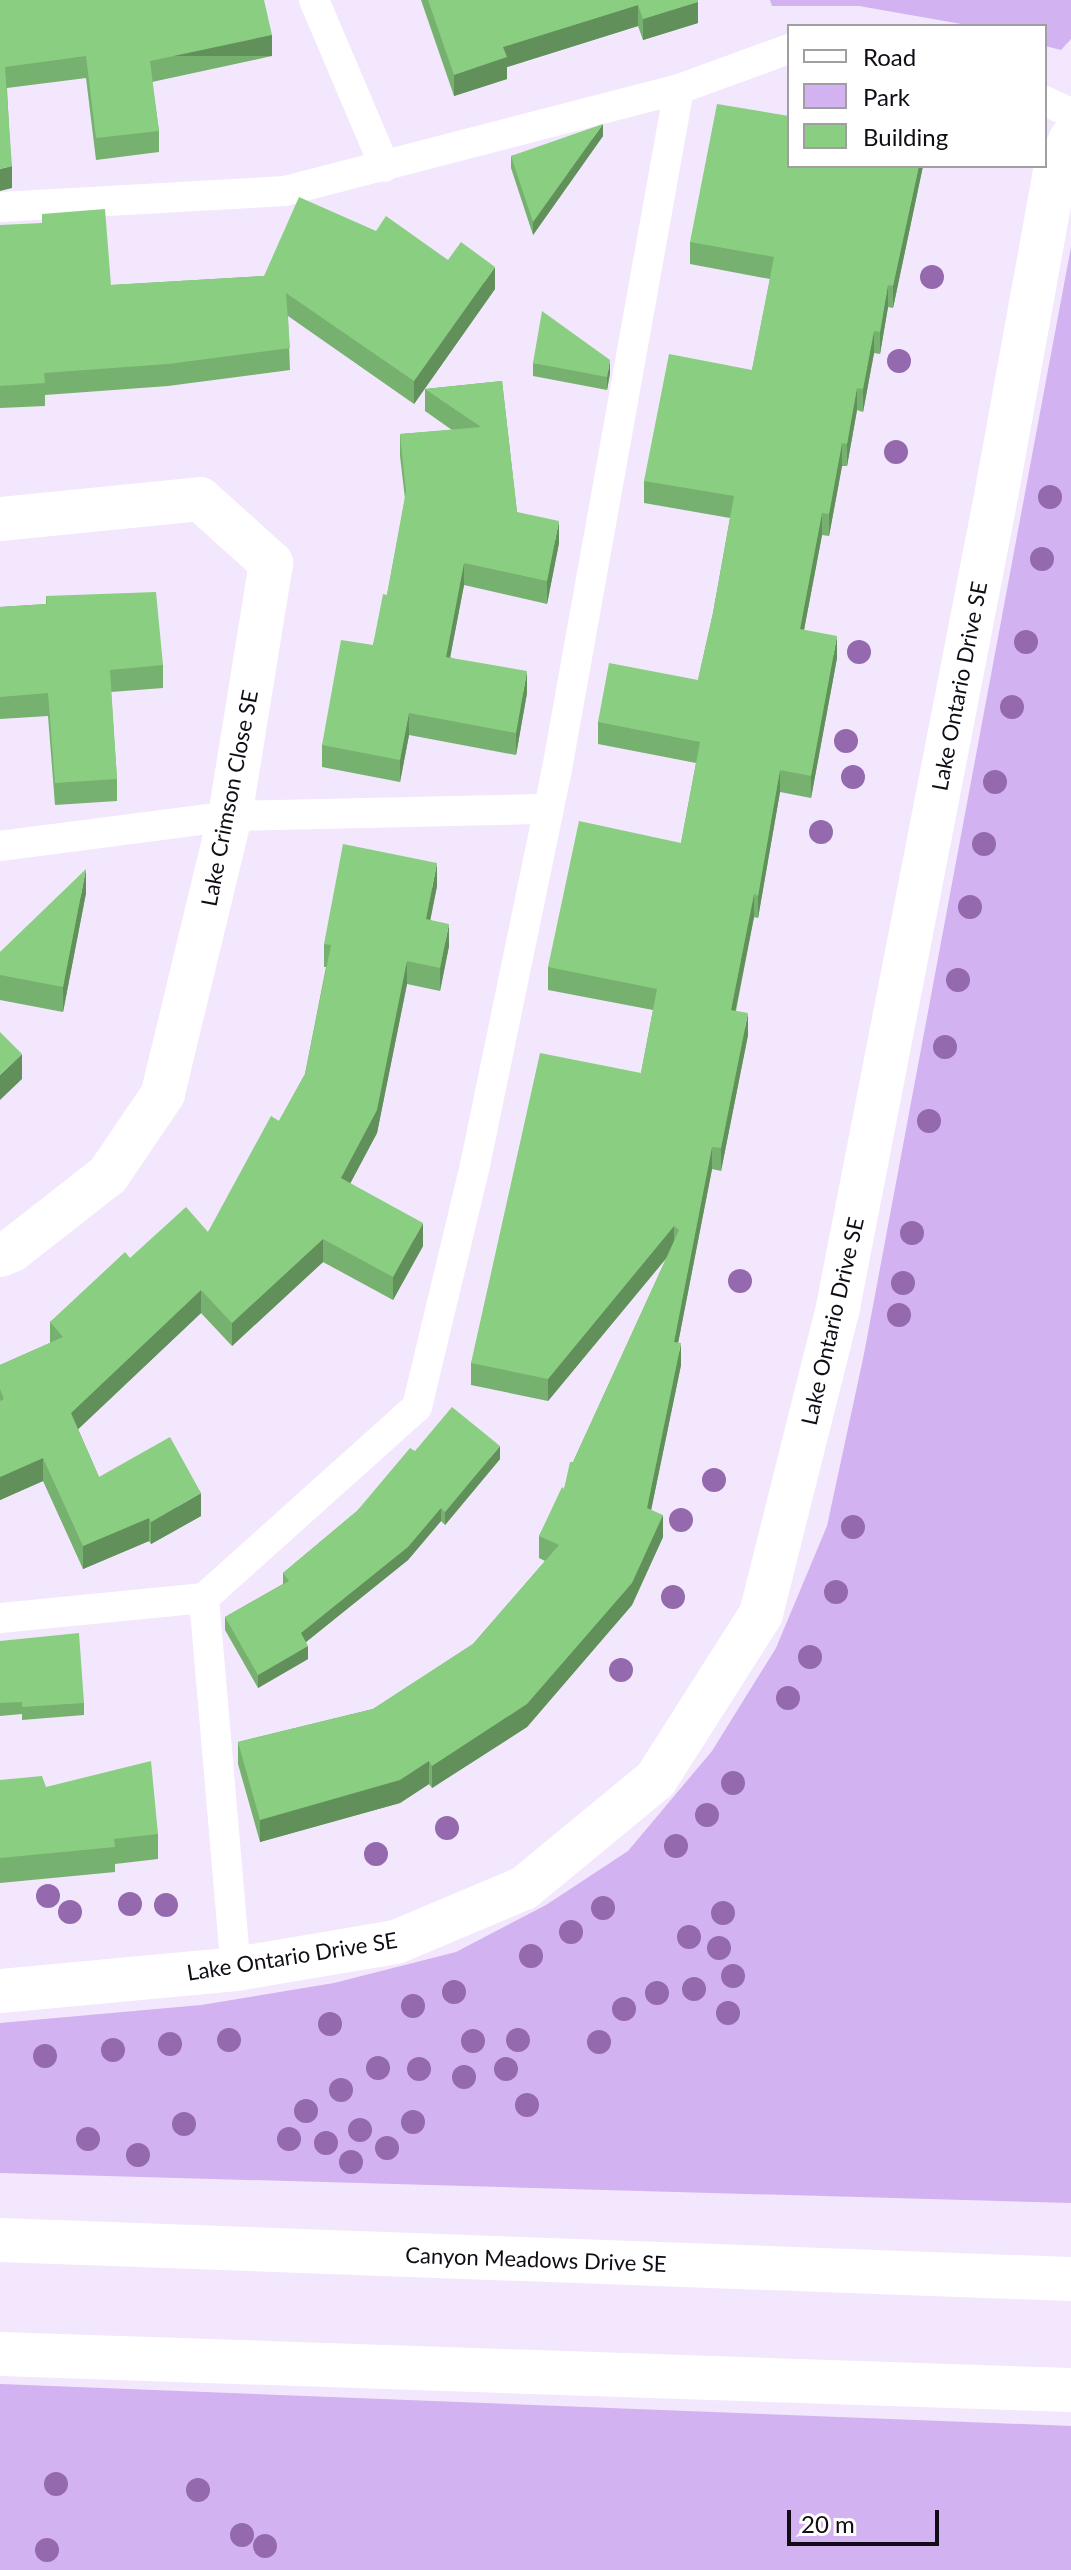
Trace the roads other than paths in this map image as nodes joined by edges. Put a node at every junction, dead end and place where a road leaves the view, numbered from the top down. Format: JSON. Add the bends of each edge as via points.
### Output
{"nodes":[{"id":1,"x":314,"y":0,"type":"edge"},
{"id":2,"x":787,"y":50,"type":"edge"},
{"id":3,"x":679,"y":89,"type":"junction"},
{"id":4,"x":1047,"y":102,"type":"edge"},
{"id":5,"x":1071,"y":113,"type":"edge"},
{"id":6,"x":1071,"y":139,"type":"edge"},
{"id":7,"x":385,"y":167,"type":"junction"},
{"id":8,"x":0,"y":207,"type":"edge"},
{"id":9,"x":0,"y":519,"type":"edge"},
{"id":10,"x":549,"y":809,"type":"junction"},
{"id":11,"x":230,"y":816,"type":"junction"},
{"id":12,"x":0,"y":846,"type":"edge"},
{"id":13,"x":0,"y":1255,"type":"edge"},
{"id":14,"x":204,"y":1598,"type":"junction"},
{"id":15,"x":0,"y":1618,"type":"edge"},
{"id":16,"x":236,"y":1969,"type":"junction"},
{"id":17,"x":0,"y":1991,"type":"edge"},
{"id":18,"x":0,"y":2240,"type":"edge"},
{"id":19,"x":1069,"y":2279,"type":"edge"},
{"id":20,"x":0,"y":2354,"type":"edge"},
{"id":21,"x":1071,"y":2390,"type":"edge"}],
"edges":[{"from":1,"to":7,"type":"lane"},
{"from":2,"to":3,"type":"lane"},
{"from":3,"to":7,"type":"lane"},
{"from":3,"to":10,"type":"lane"},
{"from":4,"to":5,"type":"lane"},
{"from":6,"to":16,"type":"street","name":"Lake Ontario Drive SE","via":[[1054,176],[838,1307],[761,1614],[656,1779],[524,1888],[396,1942]]},
{"from":7,"to":8,"type":"lane","via":[[285,191]]},
{"from":9,"to":11,"type":"street","name":"Lake Crimson Close SE","via":[[200,499],[271,563]]},
{"from":10,"to":11,"type":"lane"},
{"from":10,"to":14,"type":"lane","via":[[475,1165],[417,1407]]},
{"from":11,"to":12,"type":"lane"},
{"from":11,"to":13,"type":"street","name":"Lake Crimson Close SE","via":[[163,1094],[108,1175]]},
{"from":14,"to":15,"type":"lane"},
{"from":14,"to":16,"type":"lane"},
{"from":16,"to":17,"type":"street","name":"Lake Ontario Drive SE"},
{"from":18,"to":19,"type":"street","name":"Canyon Meadows Drive SE"},
{"from":20,"to":21,"type":"street"}]}
